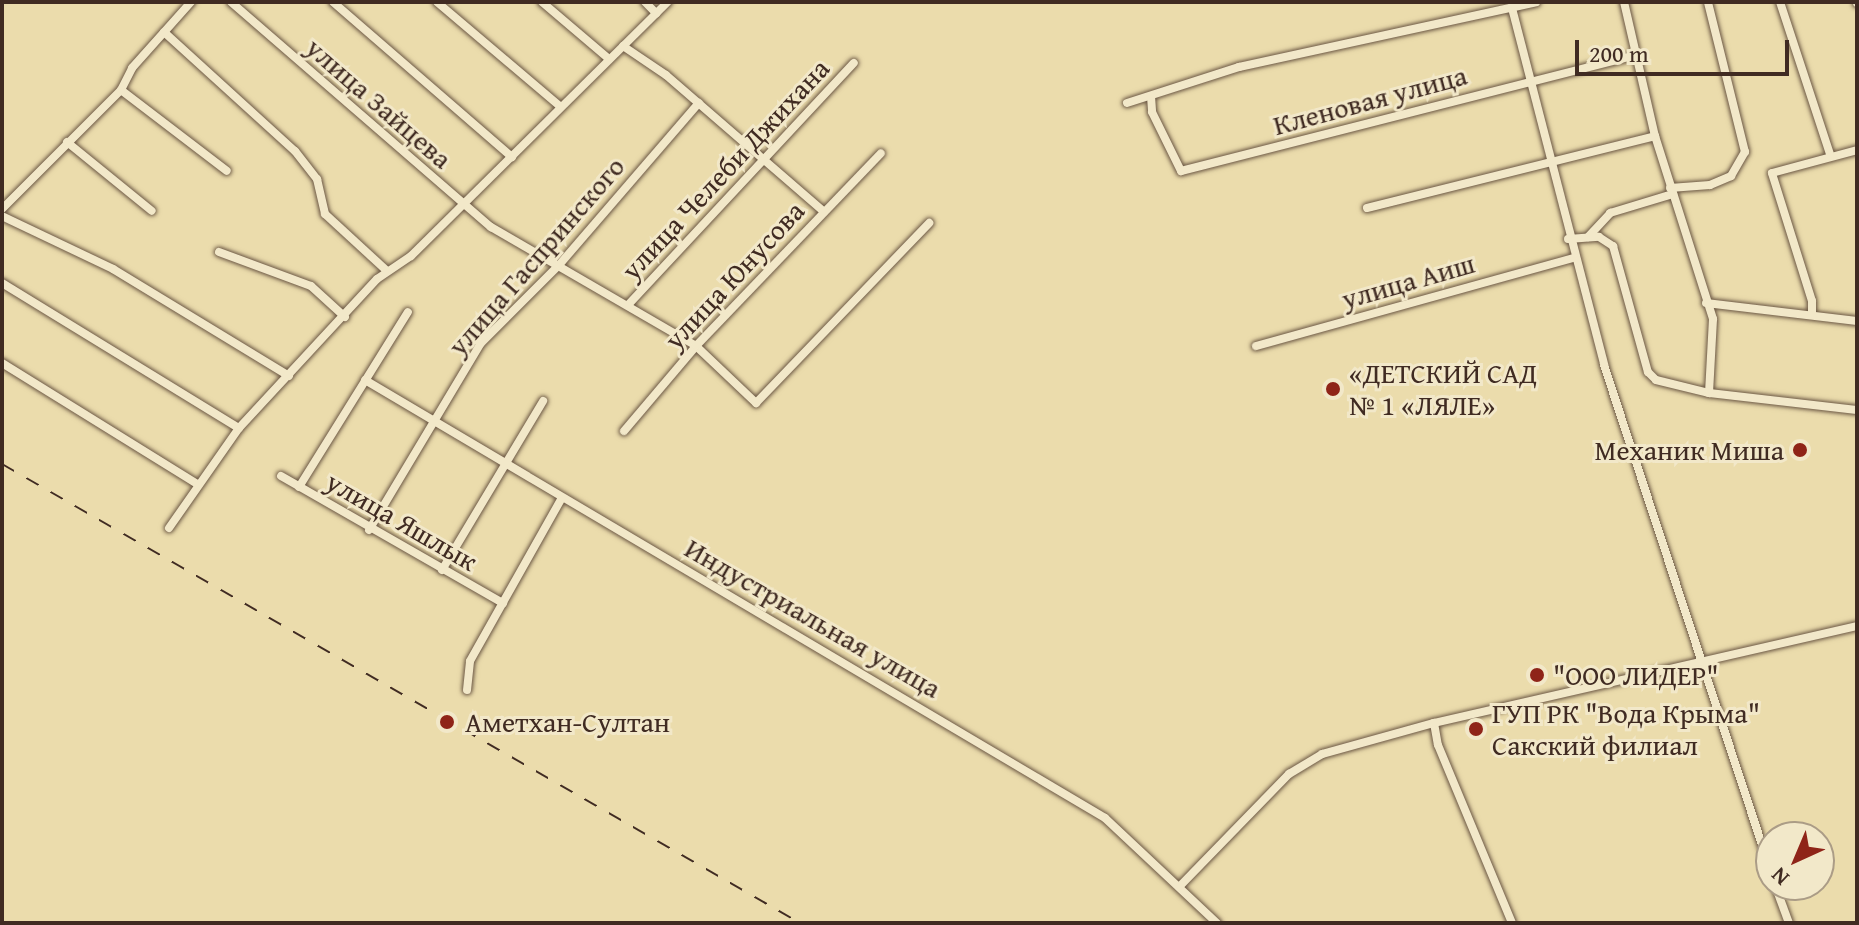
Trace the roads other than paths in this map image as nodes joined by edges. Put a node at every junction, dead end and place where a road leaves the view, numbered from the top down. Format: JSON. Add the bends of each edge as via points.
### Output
{"nodes":[{"id":1,"x":191,"y":2,"type":"edge"},
{"id":2,"x":231,"y":2,"type":"edge"},
{"id":3,"x":333,"y":2,"type":"edge"},
{"id":4,"x":437,"y":2,"type":"edge"},
{"id":5,"x":542,"y":2,"type":"edge"},
{"id":6,"x":645,"y":2,"type":"edge"},
{"id":7,"x":668,"y":2,"type":"edge"},
{"id":8,"x":1536,"y":2,"type":"edge"},
{"id":9,"x":1624,"y":2,"type":"edge"},
{"id":10,"x":1708,"y":2,"type":"edge"},
{"id":11,"x":1780,"y":2,"type":"edge"},
{"id":12,"x":1515,"y":5,"type":"edge"},
{"id":13,"x":656,"y":13,"type":"junction"},
{"id":14,"x":164,"y":32,"type":"junction"},
{"id":15,"x":623,"y":46,"type":"junction"},
{"id":16,"x":1635,"y":55,"type":"junction"},
{"id":17,"x":609,"y":59,"type":"junction"},
{"id":18,"x":854,"y":63,"type":"dead end"},
{"id":19,"x":1530,"y":82,"type":"junction"},
{"id":20,"x":121,"y":90,"type":"junction"},
{"id":21,"x":1151,"y":96,"type":"junction"},
{"id":22,"x":699,"y":103,"type":"junction"},
{"id":23,"x":1127,"y":103,"type":"dead end"},
{"id":24,"x":561,"y":107,"type":"junction"},
{"id":25,"x":1655,"y":136,"type":"junction"},
{"id":26,"x":67,"y":142,"type":"junction"},
{"id":27,"x":1857,"y":150,"type":"edge"},
{"id":28,"x":881,"y":153,"type":"dead end"},
{"id":29,"x":1830,"y":154,"type":"junction"},
{"id":30,"x":512,"y":157,"type":"junction"},
{"id":31,"x":761,"y":157,"type":"junction"},
{"id":32,"x":1549,"y":161,"type":"junction"},
{"id":33,"x":227,"y":171,"type":"dead end"},
{"id":34,"x":1672,"y":191,"type":"junction"},
{"id":35,"x":463,"y":205,"type":"junction"},
{"id":36,"x":1367,"y":208,"type":"dead end"},
{"id":37,"x":2,"y":209,"type":"edge"},
{"id":38,"x":152,"y":211,"type":"dead end"},
{"id":39,"x":824,"y":212,"type":"junction"},
{"id":40,"x":2,"y":216,"type":"edge"},
{"id":41,"x":929,"y":223,"type":"dead end"},
{"id":42,"x":1588,"y":237,"type":"junction"},
{"id":43,"x":1568,"y":239,"type":"junction"},
{"id":44,"x":219,"y":252,"type":"dead end"},
{"id":45,"x":1573,"y":258,"type":"junction"},
{"id":46,"x":559,"y":265,"type":"junction"},
{"id":47,"x":387,"y":271,"type":"junction"},
{"id":48,"x":2,"y":283,"type":"edge"},
{"id":49,"x":1706,"y":303,"type":"junction"},
{"id":50,"x":628,"y":305,"type":"junction"},
{"id":51,"x":408,"y":312,"type":"dead end"},
{"id":52,"x":1812,"y":315,"type":"junction"},
{"id":53,"x":345,"y":317,"type":"junction"},
{"id":54,"x":1857,"y":321,"type":"edge"},
{"id":55,"x":696,"y":346,"type":"junction"},
{"id":56,"x":1256,"y":346,"type":"dead end"},
{"id":57,"x":2,"y":363,"type":"edge"},
{"id":58,"x":289,"y":376,"type":"junction"},
{"id":59,"x":365,"y":380,"type":"junction"},
{"id":60,"x":1709,"y":393,"type":"junction"},
{"id":61,"x":543,"y":401,"type":"dead end"},
{"id":62,"x":1857,"y":410,"type":"edge"},
{"id":63,"x":433,"y":421,"type":"junction"},
{"id":64,"x":239,"y":428,"type":"junction"},
{"id":65,"x":624,"y":431,"type":"dead end"},
{"id":66,"x":504,"y":464,"type":"junction"},
{"id":67,"x":281,"y":476,"type":"dead end"},
{"id":68,"x":197,"y":484,"type":"junction"},
{"id":69,"x":299,"y":487,"type":"junction"},
{"id":70,"x":562,"y":498,"type":"junction"},
{"id":71,"x":169,"y":528,"type":"dead end"},
{"id":72,"x":369,"y":530,"type":"junction"},
{"id":73,"x":442,"y":570,"type":"junction"},
{"id":74,"x":503,"y":603,"type":"junction"},
{"id":75,"x":1857,"y":626,"type":"edge"},
{"id":76,"x":1700,"y":662,"type":"junction"},
{"id":77,"x":467,"y":690,"type":"dead end"},
{"id":78,"x":1434,"y":723,"type":"junction"},
{"id":79,"x":1755,"y":825,"type":"edge"},
{"id":80,"x":1179,"y":887,"type":"junction"},
{"id":81,"x":1781,"y":901,"type":"edge"},
{"id":82,"x":1217,"y":923,"type":"edge"},
{"id":83,"x":1512,"y":923,"type":"edge"},
{"id":84,"x":1789,"y":923,"type":"edge"}],
"edges":[{"from":1,"to":14,"type":"street"},
{"from":2,"to":35,"type":"street","name":"улица Зайцева"},
{"from":3,"to":30,"type":"street"},
{"from":4,"to":24,"type":"street"},
{"from":5,"to":17,"type":"street"},
{"from":6,"to":13,"type":"street"},
{"from":7,"to":13,"type":"street"},
{"from":8,"to":12,"type":"street"},
{"from":9,"to":16,"type":"street"},
{"from":10,"to":34,"type":"street","via":[[1745,152],[1731,176]]},
{"from":11,"to":29,"type":"street"},
{"from":12,"to":19,"type":"street"},
{"from":12,"to":21,"type":"street","via":[[1239,67]]},
{"from":13,"to":15,"type":"street"},
{"from":14,"to":20,"type":"street","via":[[132,68]]},
{"from":14,"to":47,"type":"street","via":[[295,151],[317,179],[325,214]]},
{"from":15,"to":17,"type":"street"},
{"from":15,"to":22,"type":"street"},
{"from":16,"to":19,"type":"street","name":"Кленовая улица"},
{"from":16,"to":25,"type":"street"},
{"from":17,"to":24,"type":"street"},
{"from":18,"to":31,"type":"street","name":"улица Челеби Джихана"},
{"from":19,"to":21,"type":"street","name":"Кленовая улица","via":[[1181,171],[1152,112]]},
{"from":19,"to":32,"type":"street"},
{"from":20,"to":26,"type":"street"},
{"from":20,"to":33,"type":"street"},
{"from":21,"to":23,"type":"street"},
{"from":22,"to":31,"type":"street"},
{"from":22,"to":46,"type":"street","name":"улица Гаспринского"},
{"from":24,"to":30,"type":"street"},
{"from":25,"to":32,"type":"street"},
{"from":25,"to":34,"type":"street"},
{"from":26,"to":37,"type":"street"},
{"from":26,"to":38,"type":"street"},
{"from":27,"to":29,"type":"street"},
{"from":28,"to":39,"type":"street","name":"улица Юнусова"},
{"from":29,"to":52,"type":"street","via":[[1772,173]]},
{"from":30,"to":35,"type":"street"},
{"from":31,"to":39,"type":"street"},
{"from":31,"to":50,"type":"street","name":"улица Челеби Джихана"},
{"from":32,"to":36,"type":"street"},
{"from":32,"to":43,"type":"street"},
{"from":34,"to":42,"type":"street","via":[[1610,213]]},
{"from":34,"to":49,"type":"street"},
{"from":35,"to":46,"type":"street","name":"улица Зайцева","via":[[503,236]]},
{"from":35,"to":47,"type":"street","via":[[411,256]]},
{"from":39,"to":55,"type":"street","name":"улица Юнусова"},
{"from":40,"to":58,"type":"street","via":[[113,269]]},
{"from":41,"to":55,"type":"street","name":"улица Зайцева","via":[[756,403]]},
{"from":42,"to":43,"type":"street"},
{"from":42,"to":60,"type":"street","via":[[1613,246],[1648,372],[1656,380]]},
{"from":43,"to":45,"type":"street"},
{"from":44,"to":53,"type":"street","via":[[311,286]]},
{"from":45,"to":56,"type":"street","name":"улица Аиш"},
{"from":45,"to":76,"type":"street"},
{"from":46,"to":50,"type":"street","name":"улица Зайцева"},
{"from":46,"to":63,"type":"street","name":"улица Гаспринского","via":[[481,343]]},
{"from":47,"to":53,"type":"street"},
{"from":48,"to":64,"type":"street"},
{"from":49,"to":52,"type":"street"},
{"from":49,"to":60,"type":"street","via":[[1713,319]]},
{"from":50,"to":55,"type":"street","name":"улица Зайцева"},
{"from":51,"to":59,"type":"street"},
{"from":52,"to":54,"type":"street"},
{"from":53,"to":58,"type":"street"},
{"from":55,"to":65,"type":"street","name":"улица Юнусова"},
{"from":57,"to":68,"type":"street"},
{"from":58,"to":64,"type":"street"},
{"from":59,"to":63,"type":"street","name":"Индустриальная улица"},
{"from":59,"to":69,"type":"street"},
{"from":60,"to":62,"type":"street"},
{"from":61,"to":66,"type":"street"},
{"from":63,"to":66,"type":"street","name":"Индустриальная улица"},
{"from":63,"to":72,"type":"street","name":"улица Гаспринского"},
{"from":64,"to":68,"type":"street"},
{"from":66,"to":70,"type":"street","name":"Индустриальная улица"},
{"from":66,"to":73,"type":"street"},
{"from":67,"to":69,"type":"street","name":"улица Яшлык"},
{"from":68,"to":71,"type":"street"},
{"from":69,"to":72,"type":"street","name":"улица Яшлык"},
{"from":70,"to":74,"type":"street"},
{"from":70,"to":80,"type":"street","name":"Индустриальная улица","via":[[1082,803]]},
{"from":72,"to":73,"type":"street","name":"улица Яшлык"},
{"from":73,"to":74,"type":"street","name":"улица Яшлык"},
{"from":74,"to":77,"type":"street","via":[[470,661]]},
{"from":75,"to":76,"type":"street"},
{"from":76,"to":78,"type":"street"},
{"from":76,"to":79,"type":"street"},
{"from":78,"to":80,"type":"street","via":[[1322,754],[1289,774]]},
{"from":78,"to":83,"type":"street","via":[[1438,745]]},
{"from":80,"to":82,"type":"street","name":"Индустриальная улица"},
{"from":81,"to":84,"type":"street"}]}
